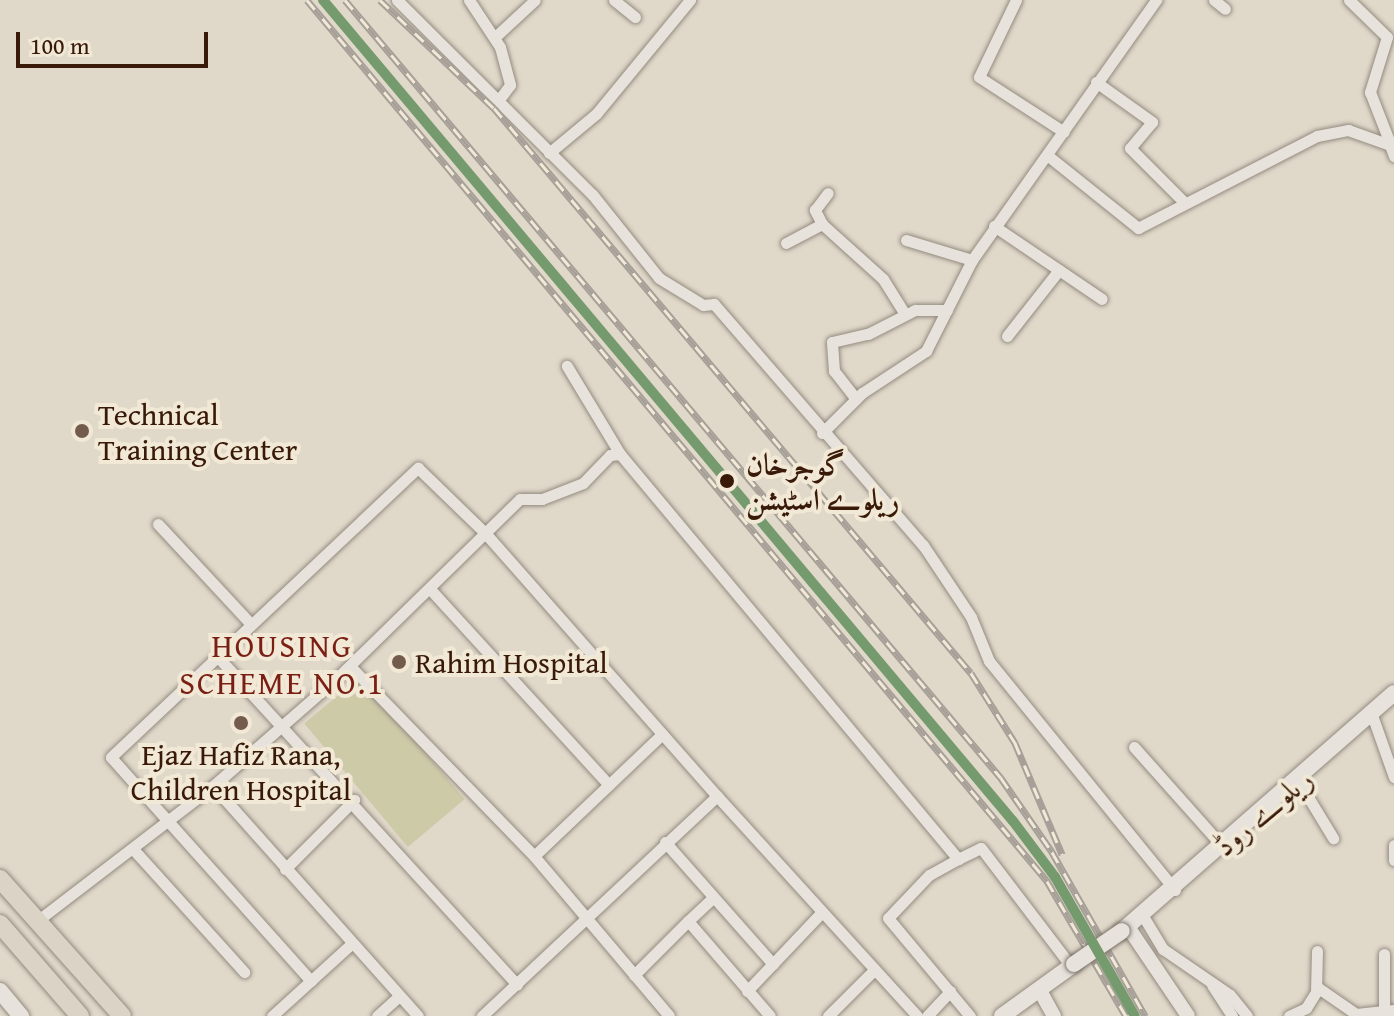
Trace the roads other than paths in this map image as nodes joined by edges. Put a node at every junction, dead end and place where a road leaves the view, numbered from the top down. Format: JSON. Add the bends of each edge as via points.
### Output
{"nodes":[{"id":1,"x":397,"y":0,"type":"edge"},
{"id":2,"x":469,"y":0,"type":"edge"},
{"id":3,"x":535,"y":0,"type":"edge"},
{"id":4,"x":614,"y":0,"type":"edge"},
{"id":5,"x":690,"y":0,"type":"edge"},
{"id":6,"x":1016,"y":0,"type":"edge"},
{"id":7,"x":1156,"y":0,"type":"edge"},
{"id":8,"x":1214,"y":0,"type":"edge"},
{"id":9,"x":1349,"y":0,"type":"edge"},
{"id":10,"x":1225,"y":9,"type":"dead end"},
{"id":11,"x":635,"y":17,"type":"dead end"},
{"id":12,"x":495,"y":37,"type":"junction"},
{"id":13,"x":1096,"y":82,"type":"junction"},
{"id":14,"x":497,"y":102,"type":"junction"},
{"id":15,"x":1064,"y":132,"type":"junction"},
{"id":16,"x":1393,"y":150,"type":"edge"},
{"id":17,"x":549,"y":153,"type":"junction"},
{"id":18,"x":1047,"y":155,"type":"junction"},
{"id":19,"x":828,"y":193,"type":"dead end"},
{"id":20,"x":1183,"y":201,"type":"junction"},
{"id":21,"x":822,"y":224,"type":"junction"},
{"id":22,"x":994,"y":226,"type":"junction"},
{"id":23,"x":906,"y":240,"type":"dead end"},
{"id":24,"x":786,"y":243,"type":"dead end"},
{"id":25,"x":972,"y":260,"type":"junction"},
{"id":26,"x":1059,"y":270,"type":"junction"},
{"id":27,"x":1102,"y":299,"type":"dead end"},
{"id":28,"x":947,"y":310,"type":"junction"},
{"id":29,"x":904,"y":313,"type":"junction"},
{"id":30,"x":1007,"y":336,"type":"dead end"},
{"id":31,"x":567,"y":366,"type":"dead end"},
{"id":32,"x":856,"y":399,"type":"junction"},
{"id":33,"x":822,"y":433,"type":"junction"},
{"id":34,"x":620,"y":454,"type":"junction"},
{"id":35,"x":158,"y":524,"type":"dead end"},
{"id":36,"x":486,"y":534,"type":"junction"},
{"id":37,"x":430,"y":589,"type":"junction"},
{"id":38,"x":251,"y":624,"type":"junction"},
{"id":39,"x":217,"y":656,"type":"junction"},
{"id":40,"x":350,"y":666,"type":"junction"},
{"id":41,"x":1394,"y":693,"type":"edge"},
{"id":42,"x":1372,"y":715,"type":"junction"},
{"id":43,"x":283,"y":725,"type":"junction"},
{"id":44,"x":662,"y":734,"type":"junction"},
{"id":45,"x":1134,"y":747,"type":"dead end"},
{"id":46,"x":1394,"y":777,"type":"edge"},
{"id":47,"x":1299,"y":782,"type":"junction"},
{"id":48,"x":609,"y":785,"type":"junction"},
{"id":49,"x":213,"y":786,"type":"junction"},
{"id":50,"x":717,"y":796,"type":"junction"},
{"id":51,"x":354,"y":800,"type":"junction"},
{"id":52,"x":166,"y":823,"type":"junction"},
{"id":53,"x":1333,"y":838,"type":"dead end"},
{"id":54,"x":665,"y":842,"type":"junction"},
{"id":55,"x":1394,"y":845,"type":"edge"},
{"id":56,"x":1223,"y":847,"type":"junction"},
{"id":57,"x":133,"y":849,"type":"junction"},
{"id":58,"x":534,"y":856,"type":"junction"},
{"id":59,"x":958,"y":859,"type":"junction"},
{"id":60,"x":1394,"y":860,"type":"edge"},
{"id":61,"x":285,"y":869,"type":"junction"},
{"id":62,"x":0,"y":879,"type":"edge"},
{"id":63,"x":1175,"y":890,"type":"junction"},
{"id":64,"x":713,"y":898,"type":"junction"},
{"id":65,"x":821,"y":913,"type":"junction"},
{"id":66,"x":588,"y":915,"type":"junction"},
{"id":67,"x":1143,"y":916,"type":"junction"},
{"id":68,"x":37,"y":921,"type":"junction"},
{"id":69,"x":688,"y":921,"type":"junction"},
{"id":70,"x":0,"y":924,"type":"edge"},
{"id":71,"x":1125,"y":929,"type":"junction"},
{"id":72,"x":351,"y":944,"type":"junction"},
{"id":73,"x":1317,"y":951,"type":"dead end"},
{"id":74,"x":1384,"y":954,"type":"dead end"},
{"id":75,"x":773,"y":964,"type":"junction"},
{"id":76,"x":1072,"y":964,"type":"junction"},
{"id":77,"x":874,"y":970,"type":"junction"},
{"id":78,"x":244,"y":972,"type":"dead end"},
{"id":79,"x":634,"y":975,"type":"junction"},
{"id":80,"x":1208,"y":978,"type":"junction"},
{"id":81,"x":311,"y":981,"type":"junction"},
{"id":82,"x":517,"y":984,"type":"junction"},
{"id":83,"x":1317,"y":987,"type":"junction"},
{"id":84,"x":1039,"y":989,"type":"junction"},
{"id":85,"x":0,"y":991,"type":"edge"},
{"id":86,"x":747,"y":991,"type":"junction"},
{"id":87,"x":950,"y":991,"type":"junction"},
{"id":88,"x":399,"y":996,"type":"junction"},
{"id":89,"x":1389,"y":1011,"type":"edge"},
{"id":90,"x":1009,"y":1014,"type":"edge"},
{"id":91,"x":485,"y":1015,"type":"edge"},
{"id":92,"x":21,"y":1016,"type":"edge"},
{"id":93,"x":80,"y":1016,"type":"edge"},
{"id":94,"x":122,"y":1016,"type":"edge"},
{"id":95,"x":272,"y":1016,"type":"edge"},
{"id":96,"x":377,"y":1016,"type":"edge"},
{"id":97,"x":418,"y":1016,"type":"edge"},
{"id":98,"x":669,"y":1016,"type":"edge"},
{"id":99,"x":770,"y":1016,"type":"edge"},
{"id":100,"x":828,"y":1016,"type":"edge"},
{"id":101,"x":917,"y":1016,"type":"edge"},
{"id":102,"x":927,"y":1016,"type":"edge"},
{"id":103,"x":970,"y":1016,"type":"edge"},
{"id":104,"x":1054,"y":1016,"type":"edge"},
{"id":105,"x":1188,"y":1016,"type":"edge"},
{"id":106,"x":1232,"y":1016,"type":"edge"},
{"id":107,"x":1247,"y":1016,"type":"edge"},
{"id":108,"x":1289,"y":1016,"type":"edge"}],
"edges":[{"from":1,"to":14,"type":"street"},
{"from":2,"to":12,"type":"street"},
{"from":3,"to":12,"type":"street"},
{"from":4,"to":11,"type":"street"},
{"from":5,"to":17,"type":"street","via":[[596,114]]},
{"from":6,"to":15,"type":"street","via":[[979,77]]},
{"from":7,"to":13,"type":"street"},
{"from":8,"to":10,"type":"street"},
{"from":9,"to":16,"type":"street","via":[[1387,37],[1370,92]]},
{"from":12,"to":14,"type":"street","via":[[510,85]]},
{"from":13,"to":15,"type":"street"},
{"from":13,"to":20,"type":"street","via":[[1152,122],[1130,148]]},
{"from":14,"to":17,"type":"street"},
{"from":15,"to":18,"type":"street"},
{"from":16,"to":20,"type":"street","via":[[1348,130],[1317,136]]},
{"from":17,"to":33,"type":"street","via":[[659,278],[703,305],[714,304]]},
{"from":18,"to":20,"type":"street","via":[[1132,227],[1142,227]]},
{"from":18,"to":22,"type":"street"},
{"from":19,"to":21,"type":"street","via":[[815,210]]},
{"from":21,"to":24,"type":"street"},
{"from":21,"to":29,"type":"street","via":[[883,279]]},
{"from":22,"to":25,"type":"street"},
{"from":22,"to":26,"type":"street"},
{"from":23,"to":25,"type":"street"},
{"from":25,"to":28,"type":"street"},
{"from":26,"to":27,"type":"street"},
{"from":26,"to":30,"type":"street"},
{"from":28,"to":29,"type":"street"},
{"from":28,"to":32,"type":"street","via":[[926,351]]},
{"from":29,"to":32,"type":"street","via":[[868,334],[832,342],[834,371]]},
{"from":31,"to":34,"type":"street"},
{"from":32,"to":33,"type":"street"},
{"from":33,"to":63,"type":"street","via":[[923,545],[971,617],[989,661]]},
{"from":34,"to":36,"type":"street","via":[[610,455],[583,483],[542,499],[520,499]]},
{"from":34,"to":59,"type":"street"},
{"from":35,"to":38,"type":"street"},
{"from":36,"to":37,"type":"street"},
{"from":36,"to":38,"type":"street","via":[[418,468]]},
{"from":36,"to":44,"type":"street"},
{"from":37,"to":40,"type":"street"},
{"from":37,"to":48,"type":"street"},
{"from":38,"to":39,"type":"street"},
{"from":39,"to":43,"type":"street"},
{"from":39,"to":52,"type":"street","via":[[111,757]]},
{"from":40,"to":43,"type":"street"},
{"from":40,"to":58,"type":"street"},
{"from":41,"to":42,"type":"main road","name":"ریلوے روڈ"},
{"from":42,"to":46,"type":"street"},
{"from":42,"to":47,"type":"main road","name":"ریلوے روڈ"},
{"from":43,"to":49,"type":"street"},
{"from":43,"to":51,"type":"street"},
{"from":44,"to":48,"type":"street"},
{"from":44,"to":50,"type":"street"},
{"from":45,"to":56,"type":"street"},
{"from":47,"to":53,"type":"street"},
{"from":47,"to":56,"type":"main road","name":"ریلوے روڈ"},
{"from":48,"to":58,"type":"street"},
{"from":49,"to":52,"type":"street"},
{"from":49,"to":61,"type":"street"},
{"from":50,"to":54,"type":"street"},
{"from":50,"to":65,"type":"street"},
{"from":51,"to":61,"type":"street"},
{"from":51,"to":82,"type":"street"},
{"from":52,"to":57,"type":"street"},
{"from":52,"to":81,"type":"street"},
{"from":54,"to":64,"type":"street"},
{"from":54,"to":66,"type":"street"},
{"from":55,"to":60,"type":"street"},
{"from":56,"to":63,"type":"main road","name":"ریلوے روڈ"},
{"from":57,"to":68,"type":"street"},
{"from":57,"to":78,"type":"street"},
{"from":58,"to":66,"type":"street"},
{"from":59,"to":76,"type":"street","via":[[981,848]]},
{"from":59,"to":87,"type":"street","via":[[929,875],[888,918]]},
{"from":61,"to":72,"type":"street"},
{"from":62,"to":68,"type":"highway"},
{"from":63,"to":67,"type":"main road","name":"ریلوے روڈ"},
{"from":64,"to":69,"type":"street"},
{"from":64,"to":75,"type":"street"},
{"from":65,"to":75,"type":"street"},
{"from":65,"to":77,"type":"street"},
{"from":66,"to":79,"type":"street"},
{"from":66,"to":82,"type":"street"},
{"from":67,"to":71,"type":"main road","name":"ریلوے روڈ"},
{"from":67,"to":80,"type":"street","via":[[1169,954]]},
{"from":68,"to":94,"type":"highway"},
{"from":69,"to":79,"type":"street"},
{"from":69,"to":86,"type":"street"},
{"from":70,"to":93,"type":"highway"},
{"from":71,"to":76,"type":"main road","name":"ریلوے روڈ","bridge":true},
{"from":71,"to":105,"type":"street"},
{"from":72,"to":81,"type":"street"},
{"from":72,"to":88,"type":"street"},
{"from":73,"to":83,"type":"street"},
{"from":74,"to":89,"type":"street"},
{"from":75,"to":86,"type":"street"},
{"from":76,"to":84,"type":"main road","name":"ریلوے روڈ"},
{"from":77,"to":100,"type":"street"},
{"from":77,"to":101,"type":"street"},
{"from":79,"to":98,"type":"street"},
{"from":80,"to":106,"type":"street"},
{"from":80,"to":107,"type":"street"},
{"from":81,"to":95,"type":"street"},
{"from":82,"to":91,"type":"street"},
{"from":83,"to":89,"type":"street","via":[[1356,1014]]},
{"from":83,"to":108,"type":"street","via":[[1306,1008]]},
{"from":84,"to":90,"type":"main road","name":"ریلوے روڈ"},
{"from":84,"to":104,"type":"street"},
{"from":85,"to":92,"type":"main road"},
{"from":86,"to":99,"type":"street"},
{"from":87,"to":102,"type":"street"},
{"from":87,"to":103,"type":"street"},
{"from":88,"to":96,"type":"street"},
{"from":88,"to":97,"type":"street"}]}
